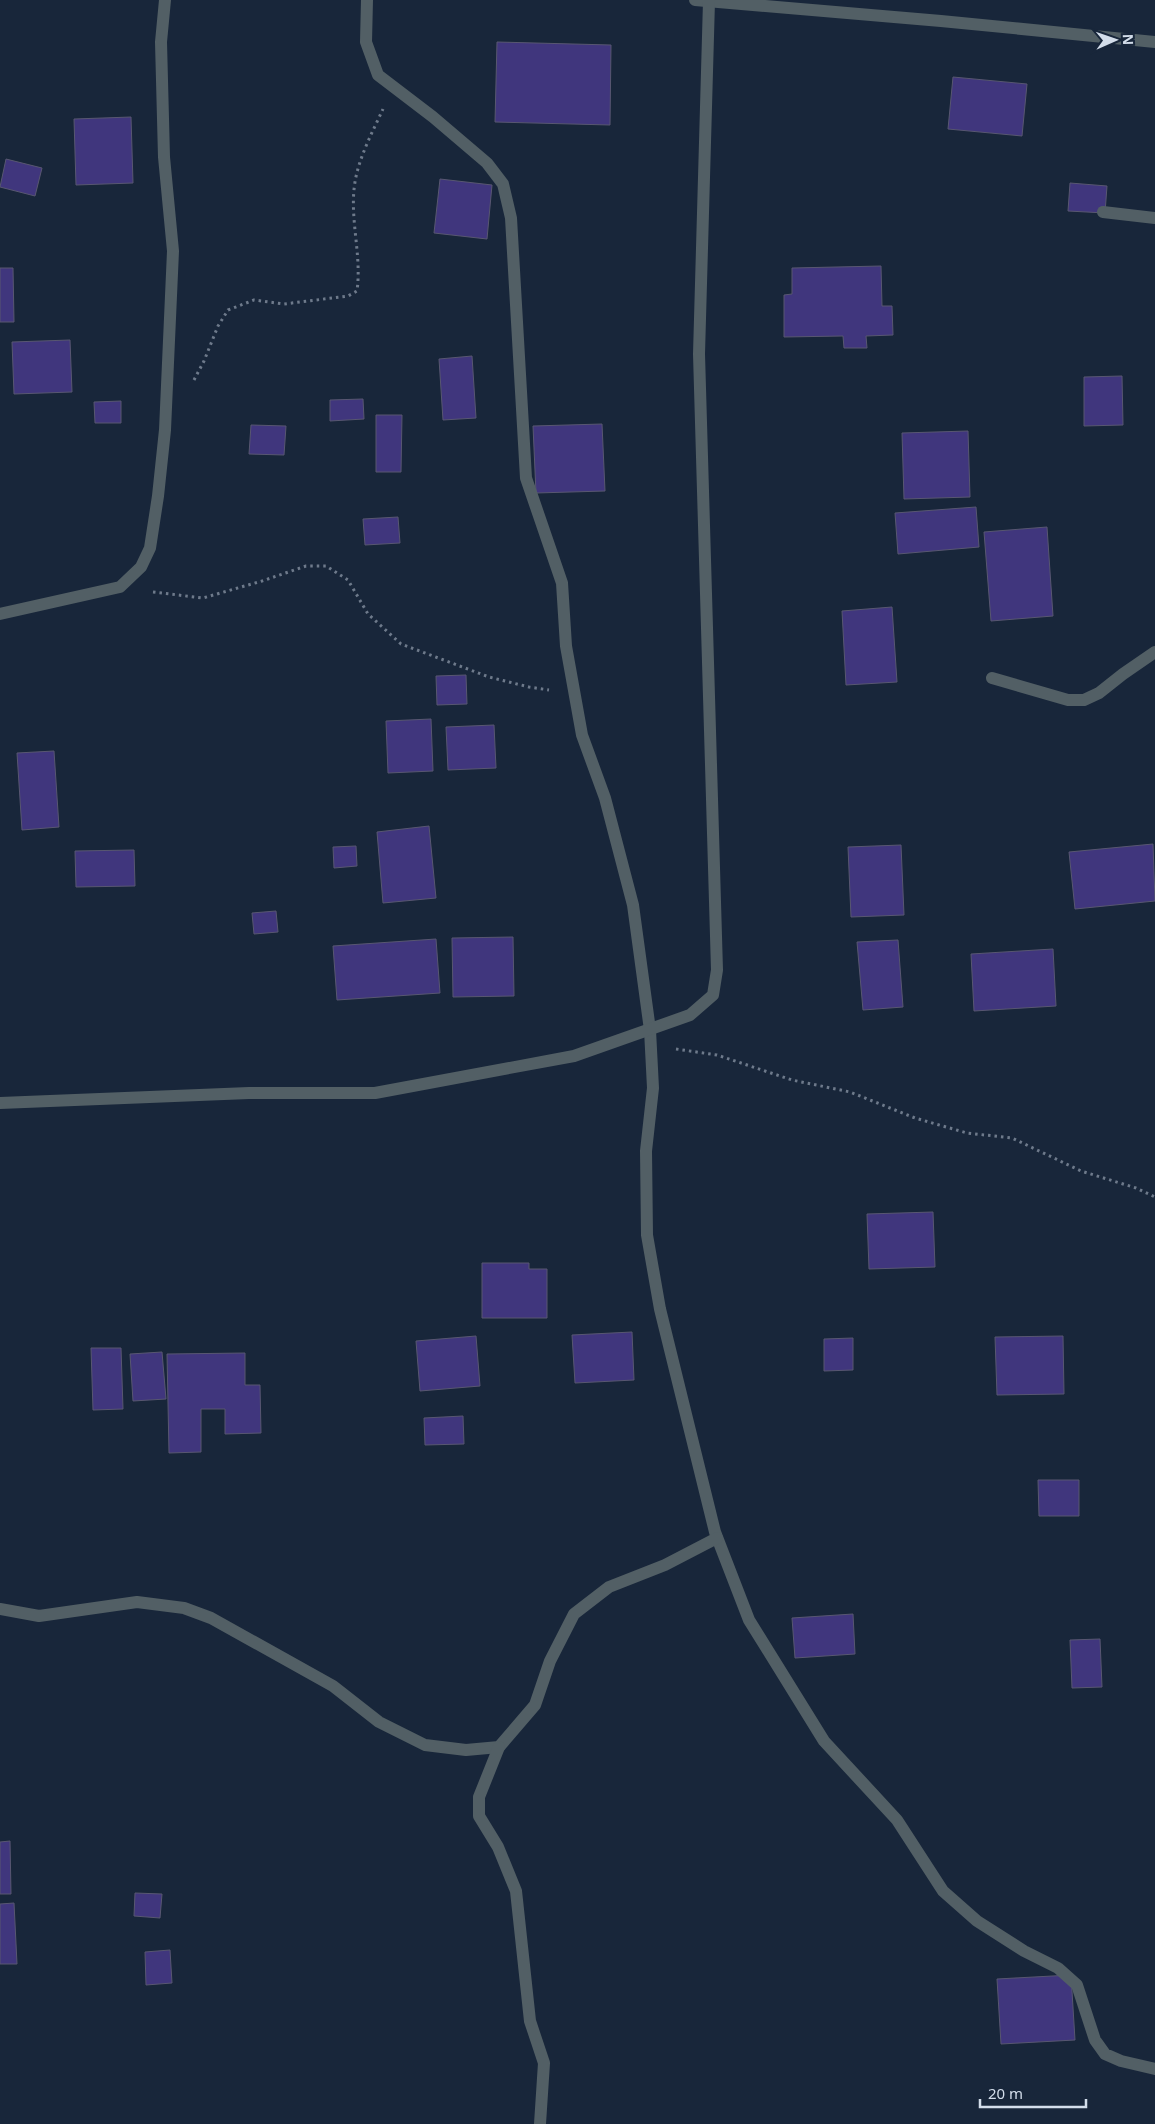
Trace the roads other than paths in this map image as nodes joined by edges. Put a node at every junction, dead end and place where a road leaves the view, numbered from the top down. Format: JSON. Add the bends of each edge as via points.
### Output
{"nodes":[{"id":1,"x":165,"y":0,"type":"edge"},
{"id":2,"x":367,"y":0,"type":"edge"},
{"id":3,"x":695,"y":0,"type":"edge"},
{"id":4,"x":709,"y":1,"type":"edge"},
{"id":5,"x":1155,"y":42,"type":"edge"},
{"id":6,"x":1104,"y":212,"type":"dead end"},
{"id":7,"x":1155,"y":218,"type":"edge"},
{"id":8,"x":0,"y":614,"type":"edge"},
{"id":9,"x":1155,"y":652,"type":"edge"},
{"id":10,"x":992,"y":678,"type":"dead end"},
{"id":11,"x":650,"y":1030,"type":"junction"},
{"id":12,"x":0,"y":1103,"type":"edge"},
{"id":13,"x":717,"y":1538,"type":"junction"},
{"id":14,"x":0,"y":1609,"type":"edge"},
{"id":15,"x":499,"y":1747,"type":"junction"},
{"id":16,"x":1155,"y":2069,"type":"edge"},
{"id":17,"x":540,"y":2124,"type":"edge"}],
"edges":[{"from":1,"to":8,"type":"street","via":[[161,42],[164,158],[173,251],[166,412],[150,548],[141,567],[120,587]]},
{"from":2,"to":11,"type":"street","via":[[366,42],[378,75],[487,163],[504,184],[511,218],[526,478],[562,583],[566,646],[582,735],[605,798],[633,905]]},
{"from":3,"to":4,"type":"street"},
{"from":4,"to":5,"type":"street"},
{"from":4,"to":11,"type":"street","via":[[699,354],[717,970],[713,995],[690,1015]]},
{"from":6,"to":7,"type":"street"},
{"from":9,"to":10,"type":"street","via":[[1099,693],[1084,700],[1068,700]]},
{"from":11,"to":12,"type":"street","via":[[574,1056],[375,1093],[249,1093]]},
{"from":11,"to":13,"type":"street","via":[[653,1088],[646,1151],[647,1235],[660,1309]]},
{"from":13,"to":15,"type":"street","via":[[664,1565],[609,1586],[574,1614],[550,1661],[535,1705]]},
{"from":13,"to":16,"type":"street","via":[[749,1620],[824,1741],[897,1820],[943,1891],[977,1921],[1058,1968],[1077,1985],[1095,2040],[1105,2054]]},
{"from":14,"to":15,"type":"street","via":[[39,1616],[137,1602],[184,1608],[211,1618],[333,1686],[379,1722],[425,1745],[466,1750]]},
{"from":15,"to":17,"type":"street","via":[[480,1797],[479,1816],[498,1847],[516,1891],[530,2021],[544,2063]]}]}
